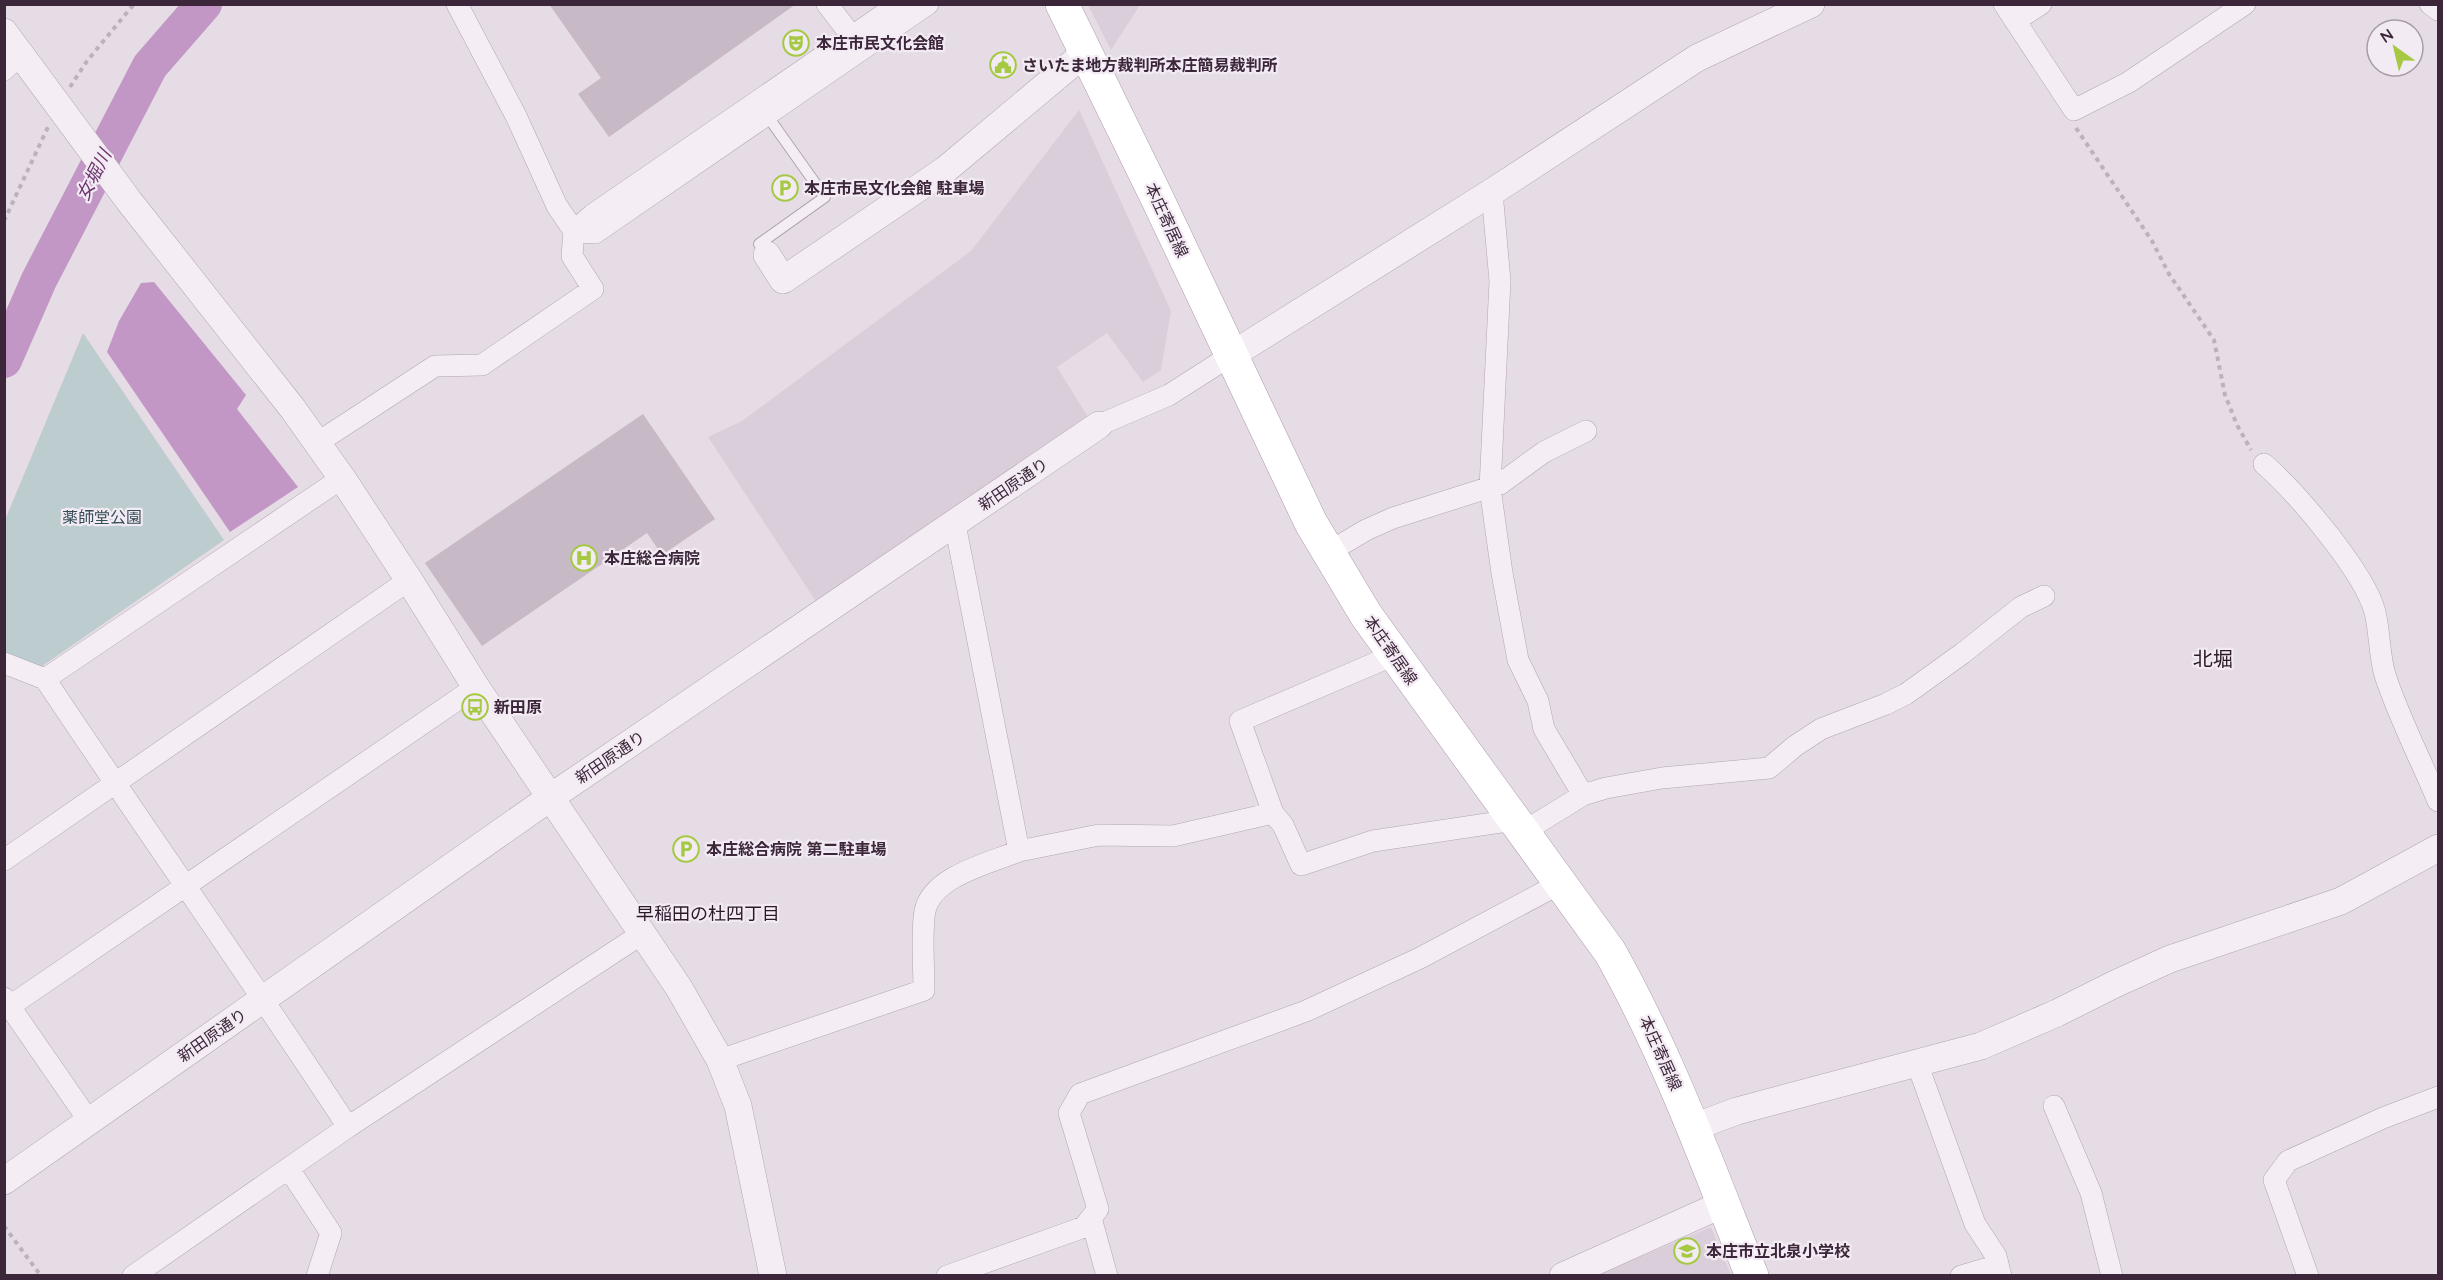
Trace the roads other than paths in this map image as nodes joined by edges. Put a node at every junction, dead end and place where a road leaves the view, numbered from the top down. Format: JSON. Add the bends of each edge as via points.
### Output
{"nodes":[{"id":1,"x":457,"y":4,"type":"edge"},
{"id":2,"x":827,"y":4,"type":"edge"},
{"id":3,"x":899,"y":4,"type":"edge"},
{"id":4,"x":928,"y":4,"type":"edge"},
{"id":5,"x":1062,"y":4,"type":"edge"},
{"id":6,"x":1811,"y":4,"type":"edge"},
{"id":7,"x":2041,"y":4,"type":"edge"},
{"id":8,"x":2245,"y":4,"type":"edge"},
{"id":9,"x":2430,"y":4,"type":"edge"},
{"id":10,"x":2439,"y":10,"type":"edge"},
{"id":11,"x":2009,"y":13,"type":"edge"},
{"id":12,"x":4,"y":32,"type":"edge"},
{"id":13,"x":857,"y":43,"type":"junction"},
{"id":14,"x":1086,"y":52,"type":"junction"},
{"id":15,"x":12,"y":63,"type":"edge"},
{"id":16,"x":762,"y":108,"type":"junction"},
{"id":17,"x":1492,"y":192,"type":"junction"},
{"id":18,"x":574,"y":231,"type":"junction"},
{"id":19,"x":767,"y":255,"type":"joint"},
{"id":20,"x":1230,"y":356,"type":"junction"},
{"id":21,"x":1099,"y":425,"type":"joint"},
{"id":22,"x":1586,"y":431,"type":"dead end"},
{"id":23,"x":317,"y":443,"type":"junction"},
{"id":24,"x":2264,"y":464,"type":"road end"},
{"id":25,"x":342,"y":478,"type":"junction"},
{"id":26,"x":1490,"y":488,"type":"junction"},
{"id":27,"x":955,"y":524,"type":"junction"},
{"id":28,"x":1329,"y":552,"type":"junction"},
{"id":29,"x":409,"y":580,"type":"junction"},
{"id":30,"x":2044,"y":596,"type":"dead end"},
{"id":31,"x":1394,"y":655,"type":"junction"},
{"id":32,"x":4,"y":663,"type":"edge"},
{"id":33,"x":45,"y":679,"type":"junction"},
{"id":34,"x":476,"y":687,"type":"junction"},
{"id":35,"x":114,"y":784,"type":"junction"},
{"id":36,"x":1583,"y":795,"type":"junction"},
{"id":37,"x":551,"y":797,"type":"junction"},
{"id":38,"x":2439,"y":801,"type":"edge"},
{"id":39,"x":1274,"y":813,"type":"junction"},
{"id":40,"x":1519,"y":826,"type":"junction"},
{"id":41,"x":2439,"y":848,"type":"edge"},
{"id":42,"x":1019,"y":851,"type":"junction"},
{"id":43,"x":4,"y":860,"type":"edge"},
{"id":44,"x":1561,"y":883,"type":"junction"},
{"id":45,"x":184,"y":885,"type":"junction"},
{"id":46,"x":643,"y":933,"type":"junction"},
{"id":47,"x":264,"y":999,"type":"junction"},
{"id":48,"x":7,"y":1002,"type":"edge"},
{"id":49,"x":720,"y":1060,"type":"junction"},
{"id":50,"x":1917,"y":1063,"type":"junction"},
{"id":51,"x":2439,"y":1097,"type":"edge"},
{"id":52,"x":2054,"y":1106,"type":"dead end"},
{"id":53,"x":89,"y":1121,"type":"junction"},
{"id":54,"x":348,"y":1127,"type":"junction"},
{"id":55,"x":1694,"y":1127,"type":"junction"},
{"id":56,"x":289,"y":1169,"type":"junction"},
{"id":57,"x":4,"y":1181,"type":"edge"},
{"id":58,"x":1723,"y":1204,"type":"junction"},
{"id":59,"x":1091,"y":1218,"type":"junction"},
{"id":60,"x":2000,"y":1270,"type":"edge"},
{"id":61,"x":133,"y":1275,"type":"edge"},
{"id":62,"x":317,"y":1275,"type":"edge"},
{"id":63,"x":773,"y":1275,"type":"edge"},
{"id":64,"x":947,"y":1275,"type":"edge"},
{"id":65,"x":1107,"y":1275,"type":"edge"},
{"id":66,"x":1563,"y":1275,"type":"edge"},
{"id":67,"x":1752,"y":1275,"type":"edge"},
{"id":68,"x":1961,"y":1275,"type":"edge"},
{"id":69,"x":2112,"y":1275,"type":"edge"},
{"id":70,"x":2308,"y":1275,"type":"edge"}],
"edges":[{"from":1,"to":18,"type":"street","via":[[516,116],[557,206]]},
{"from":2,"to":13,"type":"street"},
{"from":3,"to":13,"type":"street"},
{"from":4,"to":13,"type":"street"},
{"from":5,"to":14,"type":"main road","name":"本庄寄居線"},
{"from":6,"to":17,"type":"street","via":[[1697,58]]},
{"from":7,"to":11,"type":"street"},
{"from":8,"to":11,"type":"street","via":[[2129,82],[2074,110]]},
{"from":9,"to":10,"type":"street"},
{"from":12,"to":15,"type":"street"},
{"from":13,"to":16,"type":"street"},
{"from":14,"to":19,"type":"street","via":[[945,171],[783,280]]},
{"from":14,"to":20,"type":"main road","name":"本庄寄居線"},
{"from":15,"to":23,"type":"street","via":[[64,113]]},
{"from":16,"to":18,"type":"street","via":[[592,215]]},
{"from":16,"to":19,"type":"lane","via":[[825,197],[759,244]]},
{"from":17,"to":20,"type":"street"},
{"from":17,"to":26,"type":"street","via":[[1500,281]]},
{"from":18,"to":23,"type":"street","via":[[572,256],[592,290],[482,365],[435,366]]},
{"from":20,"to":21,"type":"street","name":"新田原通り","via":[[1169,395]]},
{"from":20,"to":28,"type":"main road","name":"本庄寄居線"},
{"from":21,"to":27,"type":"street","name":"新田原通り"},
{"from":22,"to":26,"type":"street","via":[[1544,452]]},
{"from":23,"to":25,"type":"street"},
{"from":24,"to":38,"type":"street","via":[[2285,483],[2346,558],[2368,593],[2385,674]]},
{"from":25,"to":29,"type":"street"},
{"from":25,"to":33,"type":"street"},
{"from":26,"to":28,"type":"street","via":[[1394,518]]},
{"from":26,"to":36,"type":"street","via":[[1518,660],[1538,701],[1544,729]]},
{"from":27,"to":37,"type":"street","name":"新田原通り"},
{"from":27,"to":42,"type":"street"},
{"from":28,"to":31,"type":"main road","name":"本庄寄居線"},
{"from":29,"to":34,"type":"street"},
{"from":29,"to":35,"type":"street"},
{"from":30,"to":36,"type":"street","via":[[2021,607],[1906,694],[1821,729],[1769,768],[1662,778]]},
{"from":31,"to":39,"type":"street","via":[[1240,722]]},
{"from":31,"to":40,"type":"main road","name":"本庄寄居線"},
{"from":32,"to":33,"type":"street"},
{"from":33,"to":35,"type":"street"},
{"from":34,"to":37,"type":"street"},
{"from":34,"to":45,"type":"street"},
{"from":35,"to":43,"type":"street"},
{"from":35,"to":45,"type":"street"},
{"from":36,"to":40,"type":"street"},
{"from":37,"to":46,"type":"street"},
{"from":37,"to":47,"type":"street","name":"新田原通り"},
{"from":39,"to":40,"type":"street","via":[[1301,865],[1373,841]]},
{"from":39,"to":42,"type":"street","via":[[1173,836],[1099,835]]},
{"from":40,"to":44,"type":"main road","name":"本庄寄居線"},
{"from":41,"to":50,"type":"street","via":[[2342,901],[2170,959],[1992,1041]]},
{"from":42,"to":49,"type":"street","via":[[947,880],[931,897],[925,911],[924,990]]},
{"from":44,"to":55,"type":"main road","name":"本庄寄居線","via":[[1610,952],[1637,1000]]},
{"from":44,"to":59,"type":"street","via":[[1420,958],[1306,1011],[1080,1094],[1069,1113],[1098,1209]]},
{"from":45,"to":47,"type":"street"},
{"from":45,"to":48,"type":"street"},
{"from":46,"to":49,"type":"street"},
{"from":46,"to":54,"type":"street"},
{"from":47,"to":53,"type":"street","name":"新田原通り"},
{"from":47,"to":54,"type":"street"},
{"from":48,"to":53,"type":"street"},
{"from":49,"to":63,"type":"street","via":[[738,1106]]},
{"from":50,"to":55,"type":"street","via":[[1737,1111]]},
{"from":50,"to":60,"type":"street","via":[[1976,1224]]},
{"from":51,"to":70,"type":"street","via":[[2288,1161],[2274,1180]]},
{"from":52,"to":69,"type":"street","via":[[2091,1193]]},
{"from":53,"to":57,"type":"street","name":"新田原通り"},
{"from":54,"to":56,"type":"street"},
{"from":55,"to":58,"type":"main road","name":"本庄寄居線"},
{"from":56,"to":61,"type":"street"},
{"from":56,"to":62,"type":"street","via":[[332,1233]]},
{"from":58,"to":66,"type":"street"},
{"from":58,"to":67,"type":"main road","name":"本庄寄居線"},
{"from":59,"to":64,"type":"street","via":[[1084,1227]]},
{"from":59,"to":65,"type":"street"},
{"from":60,"to":68,"type":"street"}]}
